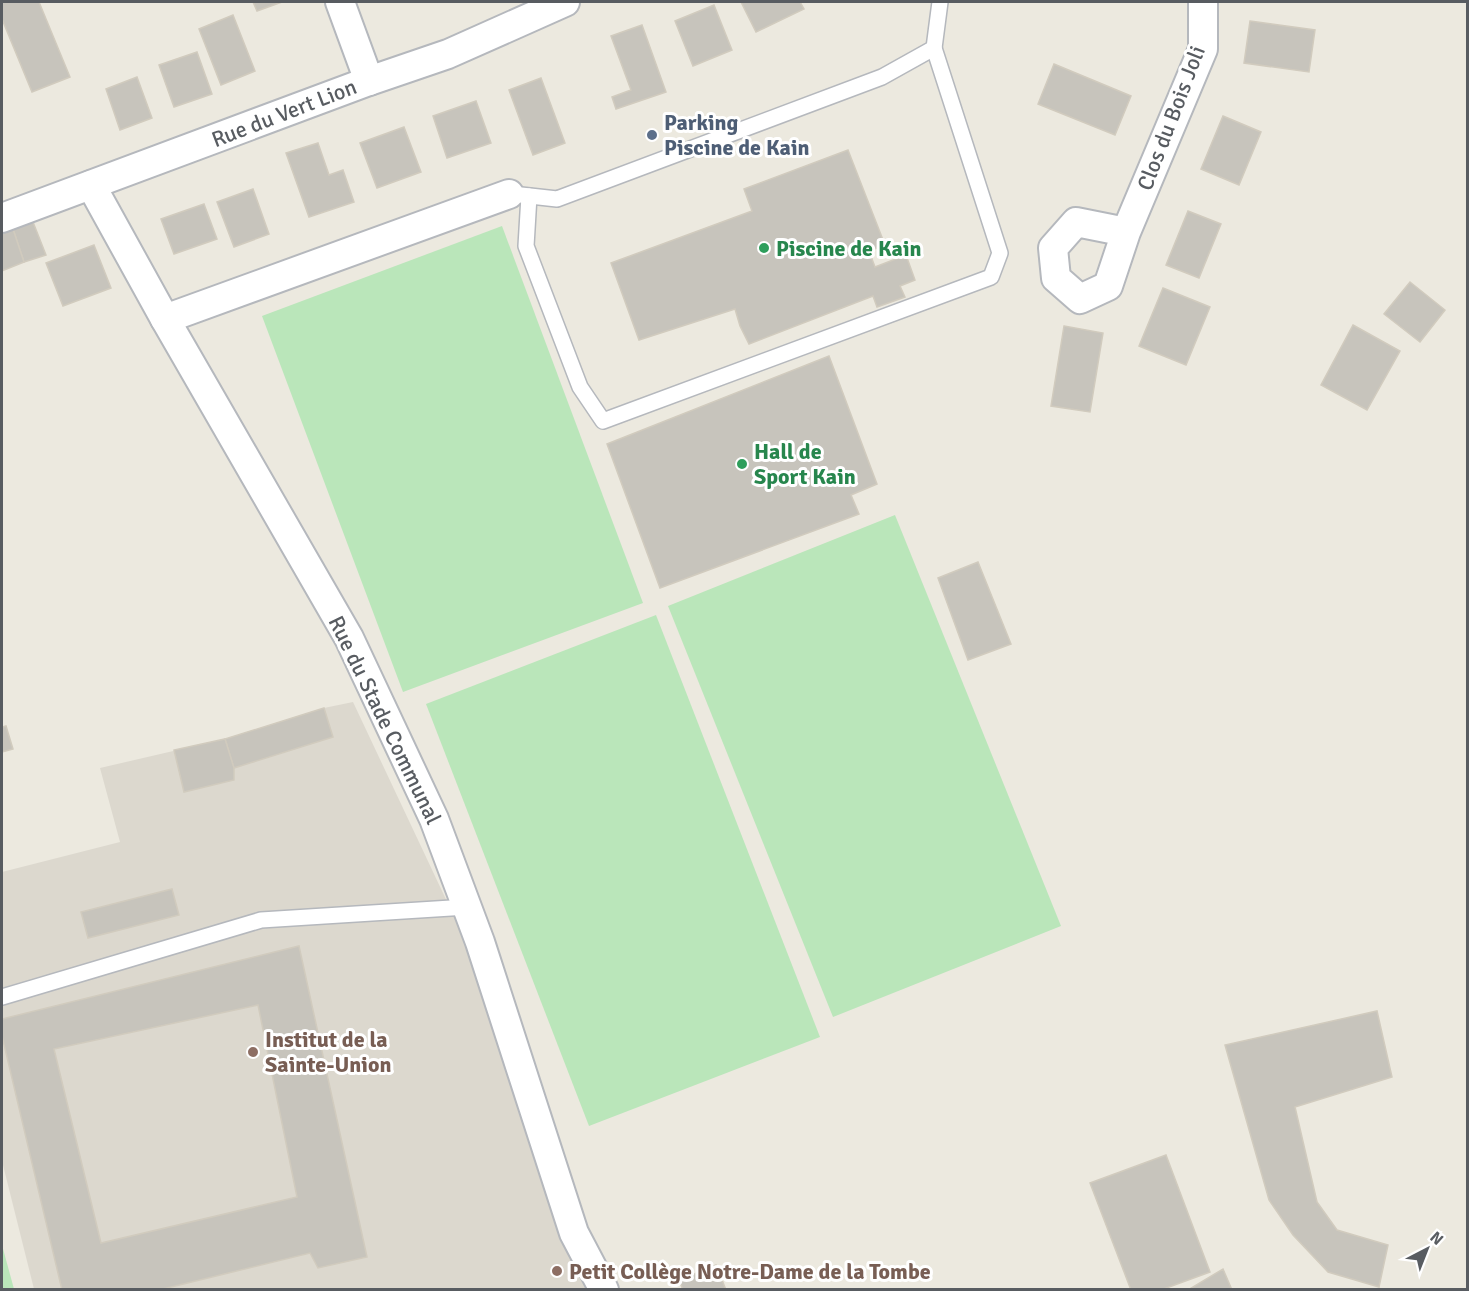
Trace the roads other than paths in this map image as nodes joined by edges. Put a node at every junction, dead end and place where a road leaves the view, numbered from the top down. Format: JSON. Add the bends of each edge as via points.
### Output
{"nodes":[{"id":1,"x":340,"y":2,"type":"edge"},
{"id":2,"x":565,"y":2,"type":"edge"},
{"id":3,"x":940,"y":2,"type":"edge"},
{"id":4,"x":1203,"y":2,"type":"edge"},
{"id":5,"x":934,"y":48,"type":"junction"},
{"id":6,"x":369,"y":81,"type":"junction"},
{"id":7,"x":91,"y":185,"type":"junction"},
{"id":8,"x":519,"y":195,"type":"junction"},
{"id":9,"x":2,"y":219,"type":"edge"},
{"id":10,"x":1126,"y":232,"type":"dead end"},
{"id":11,"x":165,"y":320,"type":"junction"},
{"id":12,"x":467,"y":907,"type":"junction"},
{"id":13,"x":2,"y":997,"type":"edge"},
{"id":14,"x":604,"y":1290,"type":"edge"}],
"edges":[{"from":1,"to":6,"type":"street"},
{"from":2,"to":6,"type":"street","name":"Rue du Vert Lion","via":[[448,54]]},
{"from":3,"to":5,"type":"lane"},
{"from":4,"to":10,"type":"street","name":"Clos du Bois Joli","via":[[1203,49]]},
{"from":5,"to":8,"type":"lane","via":[[882,77],[558,199]]},
{"from":5,"to":8,"type":"lane","via":[[1000,253],[991,277],[603,421],[580,387],[526,246]]},
{"from":6,"to":7,"type":"street","name":"Rue du Vert Lion"},
{"from":7,"to":9,"type":"street","name":"Rue du Vert Lion"},
{"from":7,"to":11,"type":"street","name":"Rue du Stade Communal"},
{"from":8,"to":11,"type":"street"},
{"from":11,"to":12,"type":"street","name":"Rue du Stade Communal","via":[[349,638],[434,819]]},
{"from":12,"to":13,"type":"lane","via":[[261,920]]},
{"from":12,"to":14,"type":"street","name":"Rue du Stade Communal","via":[[574,1233]]}]}
